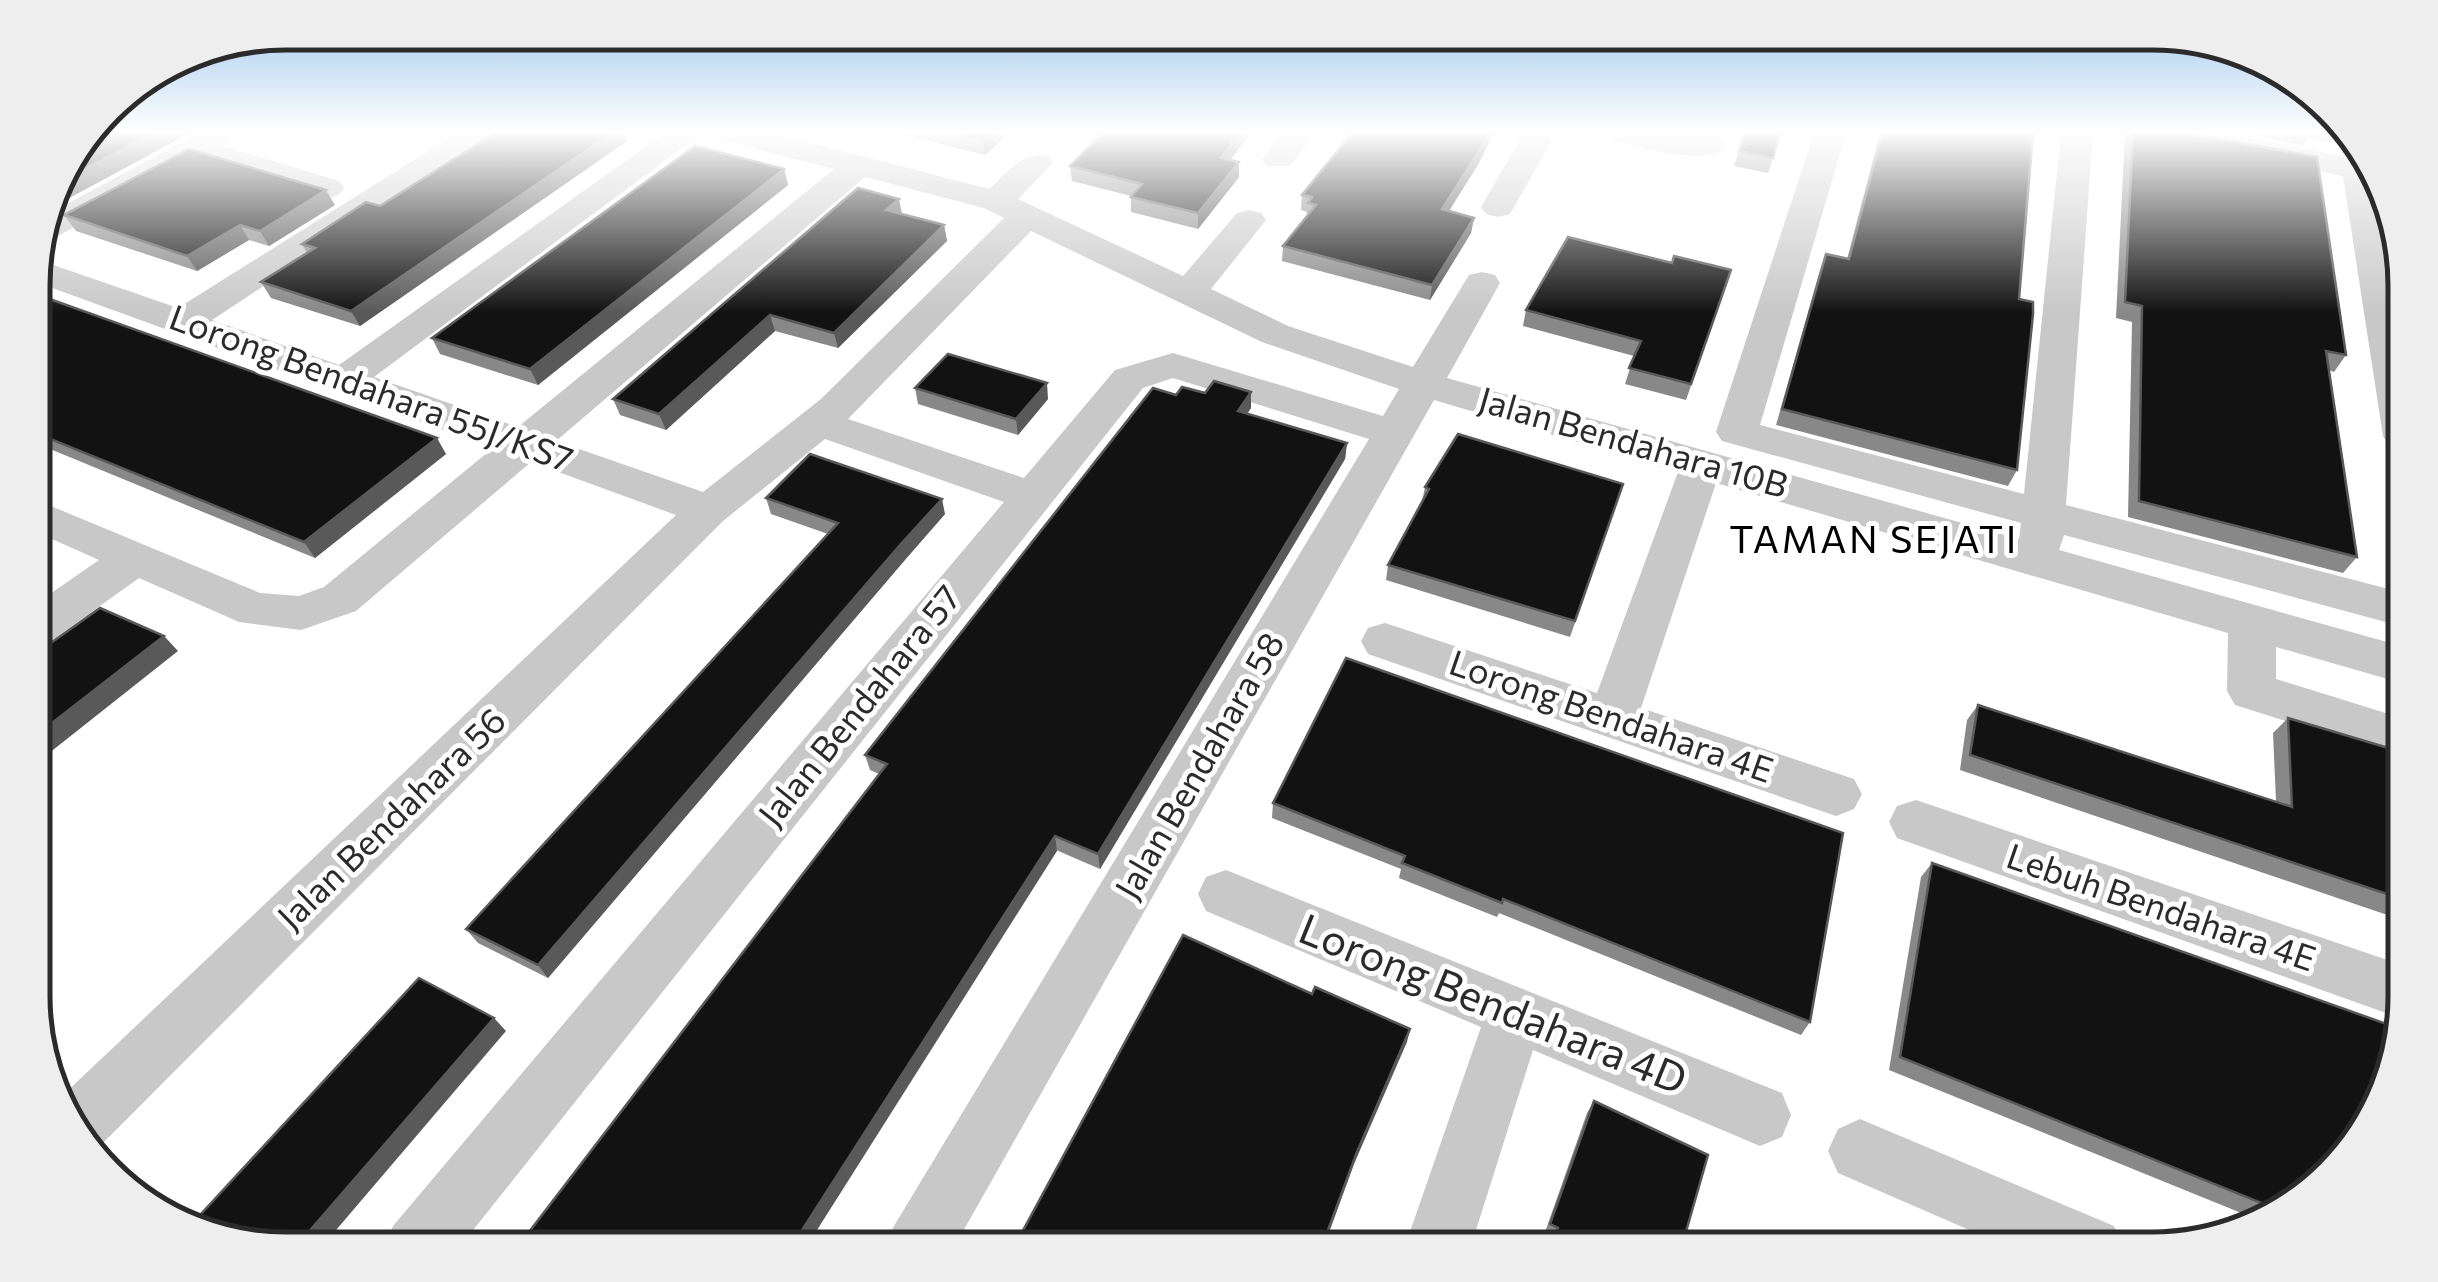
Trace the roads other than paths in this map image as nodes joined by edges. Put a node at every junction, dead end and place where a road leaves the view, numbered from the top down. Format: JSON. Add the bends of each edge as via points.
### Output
{"nodes":[{"id":1,"x":114,"y":193,"type":"edge"},
{"id":2,"x":386,"y":193,"type":"edge"},
{"id":3,"x":603,"y":193,"type":"edge"},
{"id":4,"x":825,"y":193,"type":"edge"},
{"id":5,"x":958,"y":193,"type":"edge"},
{"id":6,"x":1020,"y":193,"type":"edge"},
{"id":7,"x":1506,"y":193,"type":"edge"},
{"id":8,"x":1811,"y":193,"type":"edge"},
{"id":9,"x":2072,"y":193,"type":"edge"},
{"id":10,"x":2373,"y":205,"type":"edge"},
{"id":11,"x":1498,"y":207,"type":"dead end"},
{"id":12,"x":1012,"y":208,"type":"junction"},
{"id":13,"x":1249,"y":220,"type":"dead end"},
{"id":14,"x":59,"y":222,"type":"edge"},
{"id":15,"x":2387,"y":272,"type":"edge"},
{"id":16,"x":51,"y":275,"type":"edge"},
{"id":17,"x":1482,"y":283,"type":"dead end"},
{"id":18,"x":1188,"y":294,"type":"junction"},
{"id":19,"x":182,"y":322,"type":"junction"},
{"id":20,"x":344,"y":380,"type":"junction"},
{"id":21,"x":1423,"y":384,"type":"junction"},
{"id":22,"x":819,"y":423,"type":"junction"},
{"id":23,"x":1394,"y":433,"type":"junction"},
{"id":24,"x":523,"y":444,"type":"junction"},
{"id":25,"x":1702,"y":463,"type":"junction"},
{"id":26,"x":1033,"y":496,"type":"junction"},
{"id":27,"x":708,"y":510,"type":"junction"},
{"id":28,"x":2043,"y":514,"type":"junction"},
{"id":29,"x":51,"y":521,"type":"edge"},
{"id":30,"x":135,"y":558,"type":"junction"},
{"id":31,"x":2039,"y":559,"type":"junction"},
{"id":32,"x":2388,"y":606,"type":"edge"},
{"id":33,"x":51,"y":617,"type":"edge"},
{"id":34,"x":2252,"y":620,"type":"junction"},
{"id":35,"x":1385,"y":640,"type":"dead end"},
{"id":36,"x":2388,"y":661,"type":"edge"},
{"id":37,"x":1613,"y":718,"type":"junction"},
{"id":38,"x":2388,"y":734,"type":"edge"},
{"id":39,"x":1836,"y":794,"type":"dead end"},
{"id":40,"x":1916,"y":822,"type":"dead end"},
{"id":41,"x":1226,"y":894,"type":"dead end"},
{"id":42,"x":2388,"y":987,"type":"edge"},
{"id":43,"x":1515,"y":1013,"type":"junction"},
{"id":44,"x":1760,"y":1115,"type":"dead end"},
{"id":45,"x":85,"y":1119,"type":"edge"},
{"id":46,"x":1860,"y":1150,"type":"dead end"},
{"id":47,"x":1443,"y":1231,"type":"edge"},
{"id":48,"x":2049,"y":1231,"type":"edge"},
{"id":49,"x":431,"y":1232,"type":"edge"},
{"id":50,"x":927,"y":1232,"type":"edge"}],
"edges":[{"from":1,"to":14,"type":"street"},
{"from":2,"to":19,"type":"street"},
{"from":3,"to":20,"type":"street"},
{"from":4,"to":24,"type":"street"},
{"from":5,"to":12,"type":"street","name":"Jalan Bendahara 10B"},
{"from":6,"to":12,"type":"street","name":"Jalan Bendahara 56"},
{"from":7,"to":11,"type":"street"},
{"from":8,"to":28,"type":"street","via":[[1737,432]]},
{"from":9,"to":28,"type":"street"},
{"from":10,"to":15,"type":"street"},
{"from":12,"to":18,"type":"street","name":"Jalan Bendahara 10B"},
{"from":12,"to":22,"type":"street","name":"Jalan Bendahara 56"},
{"from":13,"to":18,"type":"street"},
{"from":16,"to":19,"type":"street","name":"Lorong Bendahara 55J/KS7"},
{"from":17,"to":21,"type":"street","name":"Jalan Bendahara 58"},
{"from":18,"to":21,"type":"street","name":"Jalan Bendahara 10B","via":[[1275,334]]},
{"from":19,"to":20,"type":"street","name":"Lorong Bendahara 55J/KS7"},
{"from":20,"to":24,"type":"street","name":"Lorong Bendahara 55J/KS7"},
{"from":21,"to":23,"type":"street","name":"Jalan Bendahara 58"},
{"from":21,"to":25,"type":"street","name":"Jalan Bendahara 10B"},
{"from":22,"to":26,"type":"street"},
{"from":22,"to":27,"type":"street","name":"Jalan Bendahara 56"},
{"from":23,"to":26,"type":"street","name":"Jalan Bendahara 57","via":[[1174,365],[1129,378]]},
{"from":23,"to":50,"type":"street","name":"Jalan Bendahara 58"},
{"from":24,"to":27,"type":"street","name":"Lorong Bendahara 55J/KS7"},
{"from":24,"to":30,"type":"street","via":[[340,598],[301,613],[255,610]]},
{"from":25,"to":31,"type":"street","name":"Jalan Bendahara 10B"},
{"from":25,"to":37,"type":"street"},
{"from":26,"to":49,"type":"street","name":"Jalan Bendahara 57"},
{"from":27,"to":45,"type":"street","name":"Jalan Bendahara 56"},
{"from":28,"to":31,"type":"street"},
{"from":28,"to":32,"type":"street"},
{"from":29,"to":30,"type":"street"},
{"from":30,"to":33,"type":"street"},
{"from":31,"to":34,"type":"street","name":"Jalan Bendahara 10B"},
{"from":34,"to":36,"type":"street","name":"Jalan Bendahara 10B"},
{"from":34,"to":38,"type":"street","via":[[2252,691]]},
{"from":35,"to":37,"type":"street","name":"Lorong Bendahara 4E"},
{"from":37,"to":39,"type":"street","name":"Lorong Bendahara 4E"},
{"from":40,"to":42,"type":"street","name":"Lebuh Bendahara 4E"},
{"from":41,"to":43,"type":"street","name":"Lorong Bendahara 4D"},
{"from":43,"to":44,"type":"street","name":"Lorong Bendahara 4D"},
{"from":43,"to":47,"type":"street"},
{"from":46,"to":48,"type":"street"}]}
